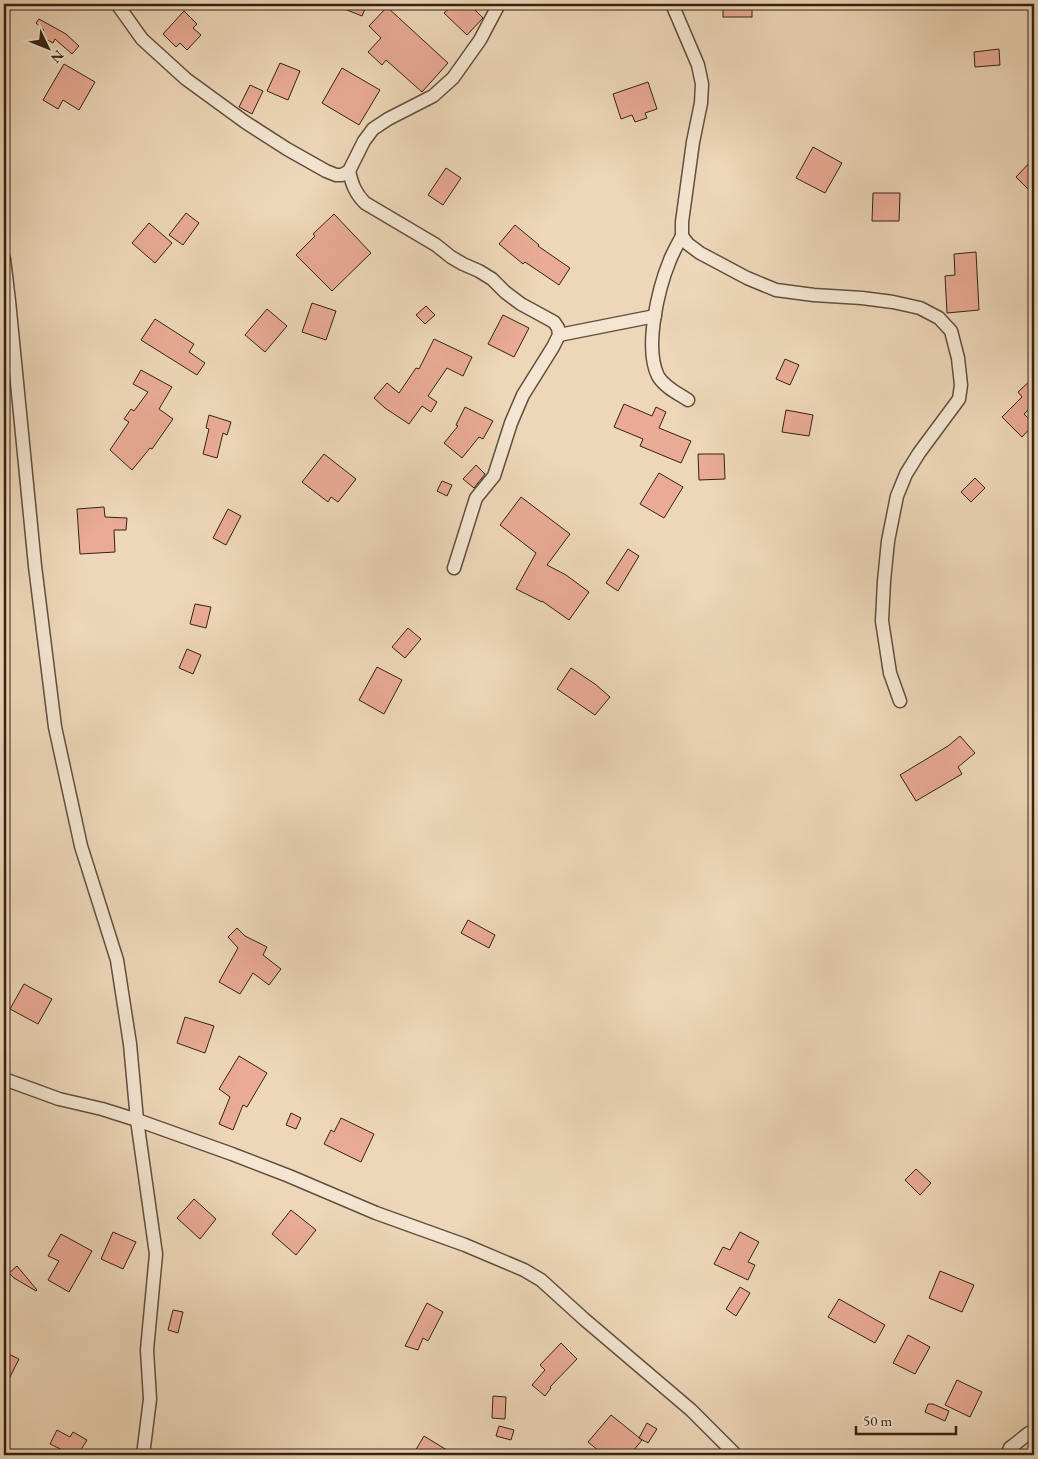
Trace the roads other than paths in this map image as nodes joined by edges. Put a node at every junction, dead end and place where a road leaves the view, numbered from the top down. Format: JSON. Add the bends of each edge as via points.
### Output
{"nodes":[{"id":1,"x":117,"y":4,"type":"edge"},
{"id":2,"x":499,"y":4,"type":"edge"},
{"id":3,"x":672,"y":4,"type":"edge"},
{"id":4,"x":349,"y":171,"type":"junction"},
{"id":5,"x":682,"y":236,"type":"junction"},
{"id":6,"x":4,"y":260,"type":"edge"},
{"id":7,"x":655,"y":316,"type":"junction"},
{"id":8,"x":559,"y":335,"type":"junction"},
{"id":9,"x":688,"y":400,"type":"dead end"},
{"id":10,"x":454,"y":568,"type":"dead end"},
{"id":11,"x":900,"y":701,"type":"dead end"},
{"id":12,"x":4,"y":1079,"type":"edge"},
{"id":13,"x":137,"y":1120,"type":"junction"},
{"id":14,"x":1034,"y":1435,"type":"edge"},
{"id":15,"x":143,"y":1455,"type":"edge"},
{"id":16,"x":736,"y":1455,"type":"edge"},
{"id":17,"x":1007,"y":1455,"type":"edge"}],
"edges":[{"from":1,"to":4,"type":"street","via":[[142,39],[214,100],[326,172],[342,175]]},
{"from":2,"to":4,"type":"street","via":[[480,40],[453,78],[433,96],[373,130]]},
{"from":3,"to":5,"type":"street","via":[[698,65],[702,84]]},
{"from":4,"to":8,"type":"street","via":[[353,187],[365,203],[492,279],[521,304],[554,322]]},
{"from":5,"to":7,"type":"street","via":[[670,260]]},
{"from":5,"to":11,"type":"street","via":[[700,253],[776,290],[862,298],[920,308],[940,318],[951,331],[958,358],[959,399],[906,474],[888,541],[882,621],[890,673]]},
{"from":6,"to":13,"type":"street","via":[[55,727],[81,846],[117,960]]},
{"from":7,"to":8,"type":"street"},
{"from":7,"to":9,"type":"street","via":[[652,358],[659,377]]},
{"from":8,"to":10,"type":"street","via":[[511,423],[494,476],[476,498]]},
{"from":12,"to":13,"type":"street","via":[[60,1099]]},
{"from":13,"to":15,"type":"street","via":[[156,1254],[147,1350],[150,1399]]},
{"from":13,"to":16,"type":"street","via":[[289,1176],[524,1270],[541,1280],[691,1410]]},
{"from":14,"to":17,"type":"street","via":[[1029,1433],[1010,1448]]}]}
